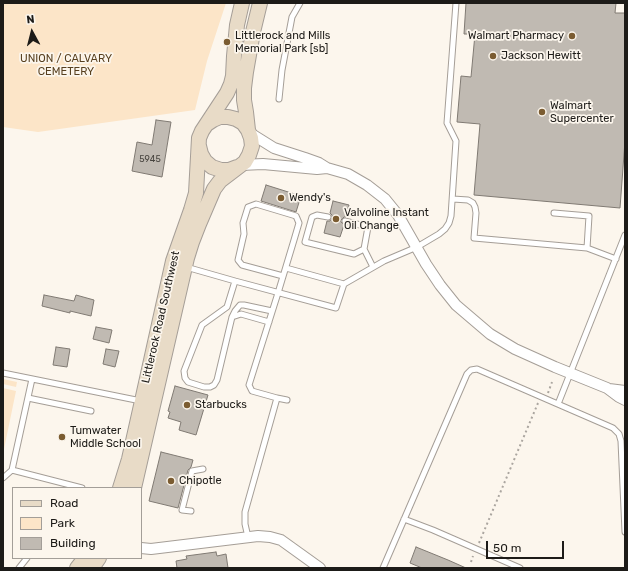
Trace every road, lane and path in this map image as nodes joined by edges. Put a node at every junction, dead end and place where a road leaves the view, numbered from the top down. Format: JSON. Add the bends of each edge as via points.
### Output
{"nodes":[{"id":1,"x":242,"y":3,"type":"edge"},
{"id":2,"x":260,"y":3,"type":"edge"},
{"id":3,"x":300,"y":3,"type":"edge"},
{"id":4,"x":456,"y":3,"type":"edge"},
{"id":5,"x":279,"y":99,"type":"dead end"},
{"id":6,"x":206,"y":124,"type":"junction"},
{"id":7,"x":249,"y":131,"type":"junction"},
{"id":8,"x":198,"y":146,"type":"junction"},
{"id":9,"x":239,"y":166,"type":"junction"},
{"id":10,"x":327,"y":168,"type":"junction"},
{"id":11,"x":453,"y":199,"type":"junction"},
{"id":12,"x":554,"y":213,"type":"dead end"},
{"id":13,"x":328,"y":217,"type":"dead end"},
{"id":14,"x":344,"y":221,"type":"dead end"},
{"id":15,"x":625,"y":235,"type":"edge"},
{"id":16,"x":294,"y":240,"type":"junction"},
{"id":17,"x":305,"y":242,"type":"junction"},
{"id":18,"x":417,"y":247,"type":"junction"},
{"id":19,"x":587,"y":248,"type":"junction"},
{"id":20,"x":364,"y":249,"type":"junction"},
{"id":21,"x":616,"y":259,"type":"junction"},
{"id":22,"x":185,"y":267,"type":"junction"},
{"id":23,"x":373,"y":267,"type":"junction"},
{"id":24,"x":286,"y":268,"type":"junction"},
{"id":25,"x":283,"y":276,"type":"junction"},
{"id":26,"x":235,"y":282,"type":"junction"},
{"id":27,"x":344,"y":284,"type":"junction"},
{"id":28,"x":278,"y":293,"type":"junction"},
{"id":29,"x":272,"y":312,"type":"junction"},
{"id":30,"x":232,"y":317,"type":"junction"},
{"id":31,"x":269,"y":322,"type":"junction"},
{"id":32,"x":3,"y":373,"type":"edge"},
{"id":33,"x":570,"y":373,"type":"junction"},
{"id":34,"x":32,"y":379,"type":"junction"},
{"id":35,"x":552,"y":382,"type":"dead end"},
{"id":36,"x":607,"y":388,"type":"junction"},
{"id":37,"x":625,"y":391,"type":"edge"},
{"id":38,"x":28,"y":398,"type":"junction"},
{"id":39,"x":277,"y":398,"type":"junction"},
{"id":40,"x":543,"y":398,"type":"junction"},
{"id":41,"x":287,"y":400,"type":"dead end"},
{"id":42,"x":625,"y":400,"type":"edge"},
{"id":43,"x":142,"y":401,"type":"junction"},
{"id":44,"x":558,"y":404,"type":"junction"},
{"id":45,"x":91,"y":411,"type":"dead end"},
{"id":46,"x":202,"y":469,"type":"dead end"},
{"id":47,"x":12,"y":470,"type":"junction"},
{"id":48,"x":3,"y":478,"type":"edge"},
{"id":49,"x":76,"y":487,"type":"edge"},
{"id":50,"x":120,"y":487,"type":"edge"},
{"id":51,"x":134,"y":487,"type":"edge"},
{"id":52,"x":191,"y":511,"type":"dead end"},
{"id":53,"x":404,"y":519,"type":"junction"},
{"id":54,"x":625,"y":532,"type":"edge"},
{"id":55,"x":248,"y":537,"type":"junction"},
{"id":56,"x":142,"y":548,"type":"edge"},
{"id":57,"x":476,"y":549,"type":"junction"},
{"id":58,"x":26,"y":559,"type":"edge"},
{"id":59,"x":84,"y":559,"type":"edge"},
{"id":60,"x":98,"y":559,"type":"edge"},
{"id":61,"x":471,"y":562,"type":"dead end"},
{"id":62,"x":18,"y":568,"type":"edge"},
{"id":63,"x":77,"y":568,"type":"edge"},
{"id":64,"x":92,"y":568,"type":"edge"},
{"id":65,"x":320,"y":568,"type":"edge"},
{"id":66,"x":383,"y":568,"type":"edge"},
{"id":67,"x":520,"y":568,"type":"edge"}],
"edges":[{"from":1,"to":6,"type":"main road","name":"Littlerock Road Southwest","via":[[231,84]]},
{"from":2,"to":7,"type":"main road","name":"Littlerock Road Southwest","via":[[244,88]]},
{"from":3,"to":5,"type":"lane","via":[[292,17]]},
{"from":4,"to":11,"type":"lane","via":[[447,123],[456,141]]},
{"from":6,"to":7,"type":"main road","via":[[220,117],[228,117],[243,123]]},
{"from":6,"to":8,"type":"main road","name":"Littlerock Road Southwest"},
{"from":7,"to":9,"type":"main road","name":"Littlerock Road Southwest","via":[[252,142],[250,154]]},
{"from":7,"to":10,"type":"street","via":[[274,148]]},
{"from":8,"to":9,"type":"main road","via":[[205,161],[212,167],[230,170]]},
{"from":8,"to":43,"type":"main road","name":"Littlerock Road Southwest","via":[[196,193],[173,261]]},
{"from":9,"to":10,"type":"street","via":[[263,164]]},
{"from":9,"to":22,"type":"main road","name":"Littlerock Road Southwest","via":[[214,189],[192,242]]},
{"from":10,"to":18,"type":"street","via":[[348,174],[385,199]]},
{"from":11,"to":18,"type":"lane","via":[[451,216],[445,229]]},
{"from":11,"to":19,"type":"lane","via":[[473,203],[476,213],[474,238]]},
{"from":12,"to":19,"type":"lane","via":[[589,216]]},
{"from":13,"to":17,"type":"lane","via":[[312,216]]},
{"from":14,"to":20,"type":"lane","via":[[368,227]]},
{"from":15,"to":21,"type":"lane"},
{"from":16,"to":17,"type":"lane"},
{"from":16,"to":24,"type":"lane"},
{"from":16,"to":25,"type":"lane","via":[[299,223],[296,216],[256,204],[248,207],[238,260],[242,265]]},
{"from":17,"to":20,"type":"lane","via":[[354,254]]},
{"from":18,"to":23,"type":"lane"},
{"from":18,"to":33,"type":"street","via":[[440,285],[456,305],[490,334],[516,349]]},
{"from":19,"to":21,"type":"lane"},
{"from":20,"to":23,"type":"lane"},
{"from":21,"to":33,"type":"lane"},
{"from":22,"to":26,"type":"lane"},
{"from":22,"to":51,"type":"main road","name":"Littlerock Road Southwest"},
{"from":23,"to":27,"type":"lane"},
{"from":24,"to":25,"type":"lane"},
{"from":24,"to":27,"type":"lane"},
{"from":25,"to":28,"type":"lane"},
{"from":26,"to":28,"type":"lane"},
{"from":26,"to":30,"type":"lane","via":[[227,307],[202,325],[184,371],[188,382],[204,387],[214,385]]},
{"from":27,"to":28,"type":"lane","via":[[336,308]]},
{"from":28,"to":29,"type":"lane"},
{"from":29,"to":30,"type":"lane","via":[[240,305]]},
{"from":29,"to":31,"type":"lane"},
{"from":30,"to":31,"type":"lane","via":[[241,314]]},
{"from":31,"to":39,"type":"lane","via":[[248,385],[252,391]]},
{"from":32,"to":34,"type":"lane"},
{"from":33,"to":36,"type":"street"},
{"from":33,"to":44,"type":"lane"},
{"from":34,"to":38,"type":"lane"},
{"from":34,"to":43,"type":"lane"},
{"from":35,"to":40,"type":"path","via":[[549,392]]},
{"from":36,"to":37,"type":"street"},
{"from":36,"to":42,"type":"street"},
{"from":38,"to":45,"type":"lane"},
{"from":38,"to":47,"type":"lane"},
{"from":39,"to":41,"type":"lane"},
{"from":39,"to":55,"type":"lane","via":[[245,512]]},
{"from":40,"to":44,"type":"lane"},
{"from":40,"to":53,"type":"lane","via":[[477,369],[471,370],[467,374]]},
{"from":40,"to":57,"type":"path","via":[[537,404]]},
{"from":43,"to":50,"type":"main road","name":"Littlerock Road Southwest"},
{"from":44,"to":54,"type":"lane","via":[[613,428],[618,434],[621,441]]},
{"from":46,"to":52,"type":"lane","via":[[192,471],[182,510]]},
{"from":47,"to":48,"type":"lane"},
{"from":47,"to":49,"type":"lane"},
{"from":53,"to":57,"type":"lane"},
{"from":53,"to":66,"type":"lane"},
{"from":55,"to":56,"type":"street"},
{"from":55,"to":65,"type":"street","via":[[281,540]]},
{"from":57,"to":61,"type":"path"},
{"from":57,"to":67,"type":"lane"},
{"from":58,"to":62,"type":"lane"},
{"from":59,"to":63,"type":"main road"},
{"from":60,"to":64,"type":"main road"}]}
